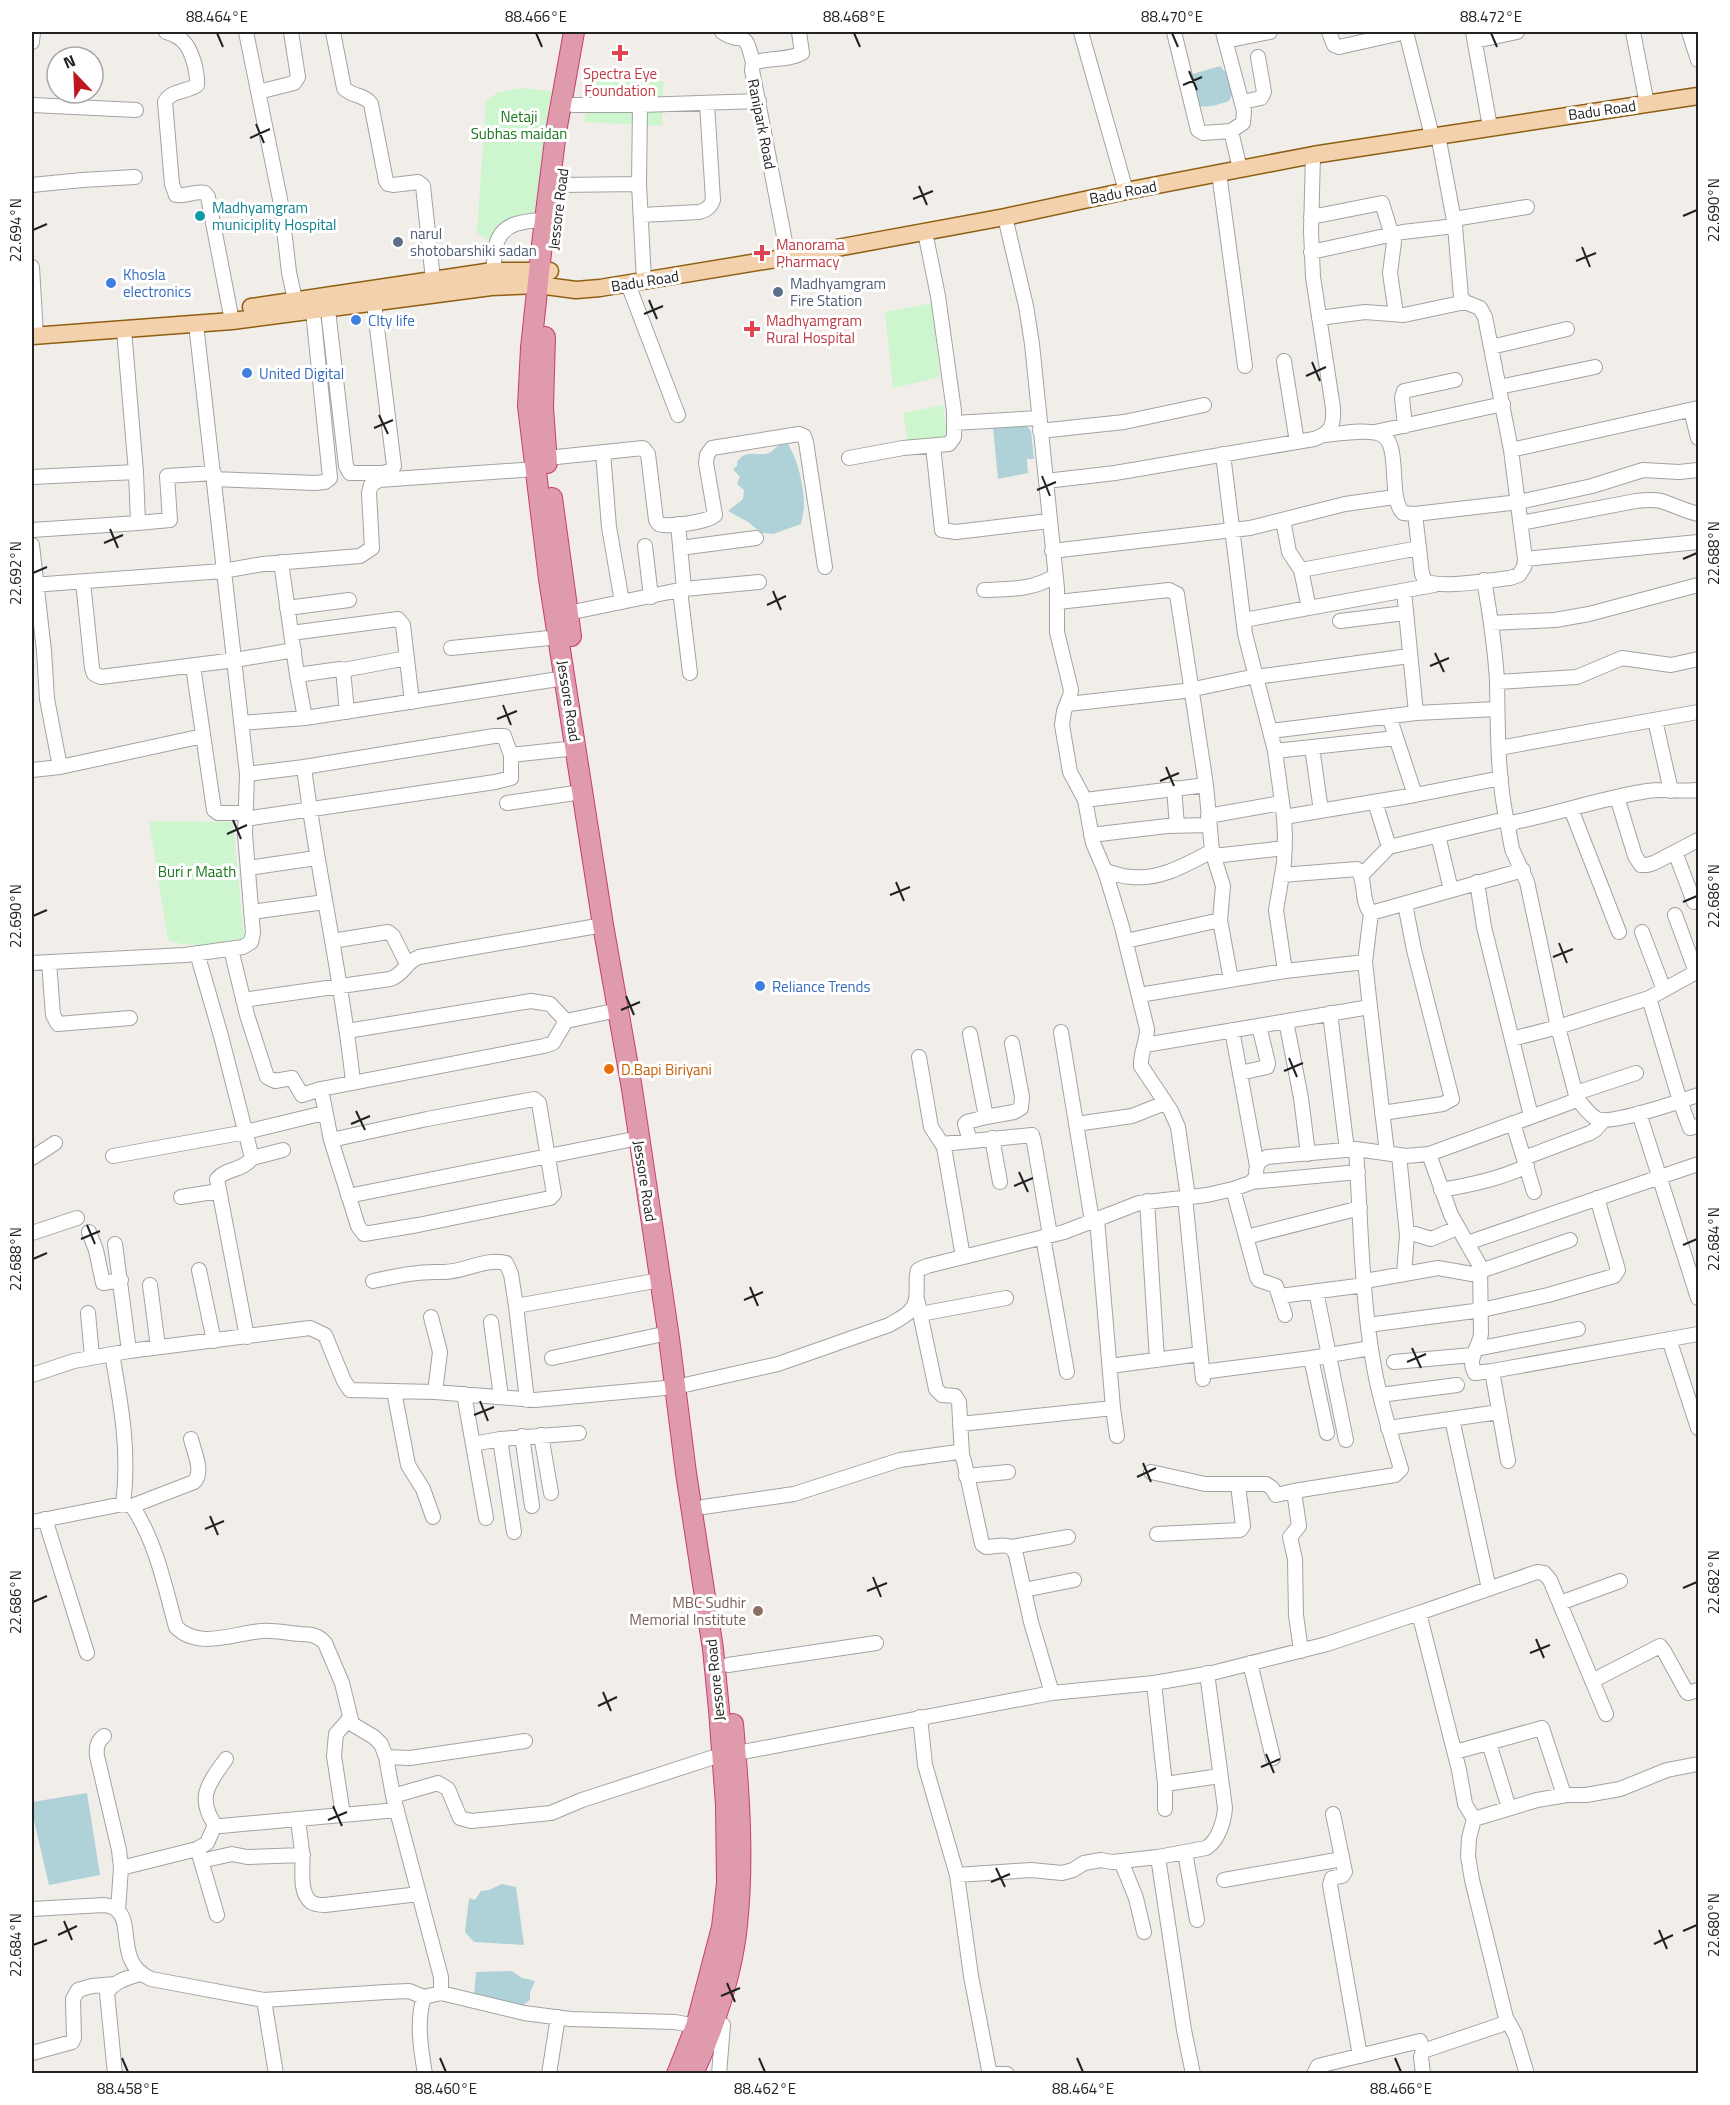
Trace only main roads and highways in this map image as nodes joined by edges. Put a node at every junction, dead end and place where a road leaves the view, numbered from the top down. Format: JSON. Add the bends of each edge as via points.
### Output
{"nodes":[{"id":1,"x":580,"y":33,"type":"edge"},
{"id":2,"x":1698,"y":96,"type":"edge"},
{"id":3,"x":550,"y":219,"type":"junction"},
{"id":4,"x":544,"y":278,"type":"junction"},
{"id":5,"x":434,"y":287,"type":"junction"},
{"id":6,"x":308,"y":309,"type":"junction"},
{"id":7,"x":231,"y":315,"type":"junction"},
{"id":8,"x":34,"y":331,"type":"edge"},
{"id":9,"x":541,"y":464,"type":"junction"},
{"id":10,"x":680,"y":1386,"type":"junction"},
{"id":11,"x":729,"y":1755,"type":"junction"},
{"id":12,"x":733,"y":1810,"type":"junction"},
{"id":13,"x":710,"y":2029,"type":"junction"},
{"id":14,"x":677,"y":2073,"type":"edge"},
{"id":15,"x":693,"y":2073,"type":"edge"}],
"edges":[{"from":1,"to":3,"type":"highway","name":"Jessore Road","via":[[573,105]]},
{"from":1,"to":3,"type":"highway","via":[[556,132]]},
{"from":2,"to":4,"type":"main road","name":"Badu Road","via":[[1313,155],[1005,217],[636,283],[576,290]]},
{"from":3,"to":4,"type":"highway","name":"Jessore Road"},
{"from":4,"to":5,"type":"main road","name":"Badu Road","via":[[492,279]]},
{"from":4,"to":9,"type":"highway","name":"Jessore Road"},
{"from":5,"to":6,"type":"main road"},
{"from":5,"to":6,"type":"main road","via":[[374,303]]},
{"from":6,"to":7,"type":"main road"},
{"from":7,"to":8,"type":"main road"},
{"from":7,"to":8,"type":"main road","via":[[196,324],[124,330]]},
{"from":9,"to":10,"type":"highway","name":"Jessore Road","via":[[646,1100]]},
{"from":9,"to":10,"type":"highway","name":"Jessore Road","via":[[559,637],[582,792],[668,1333]]},
{"from":10,"to":11,"type":"highway","name":"Jessore Road"},
{"from":10,"to":11,"type":"highway","name":"Jessore Road","via":[[728,1665]]},
{"from":11,"to":12,"type":"highway","name":"Jessore Road"},
{"from":12,"to":13,"type":"highway","name":"Jessore Road"},
{"from":12,"to":13,"type":"highway","via":[[741,1869],[737,1926],[726,1980]]},
{"from":13,"to":14,"type":"highway","name":"Jessore Road"},
{"from":13,"to":15,"type":"highway"}]}
